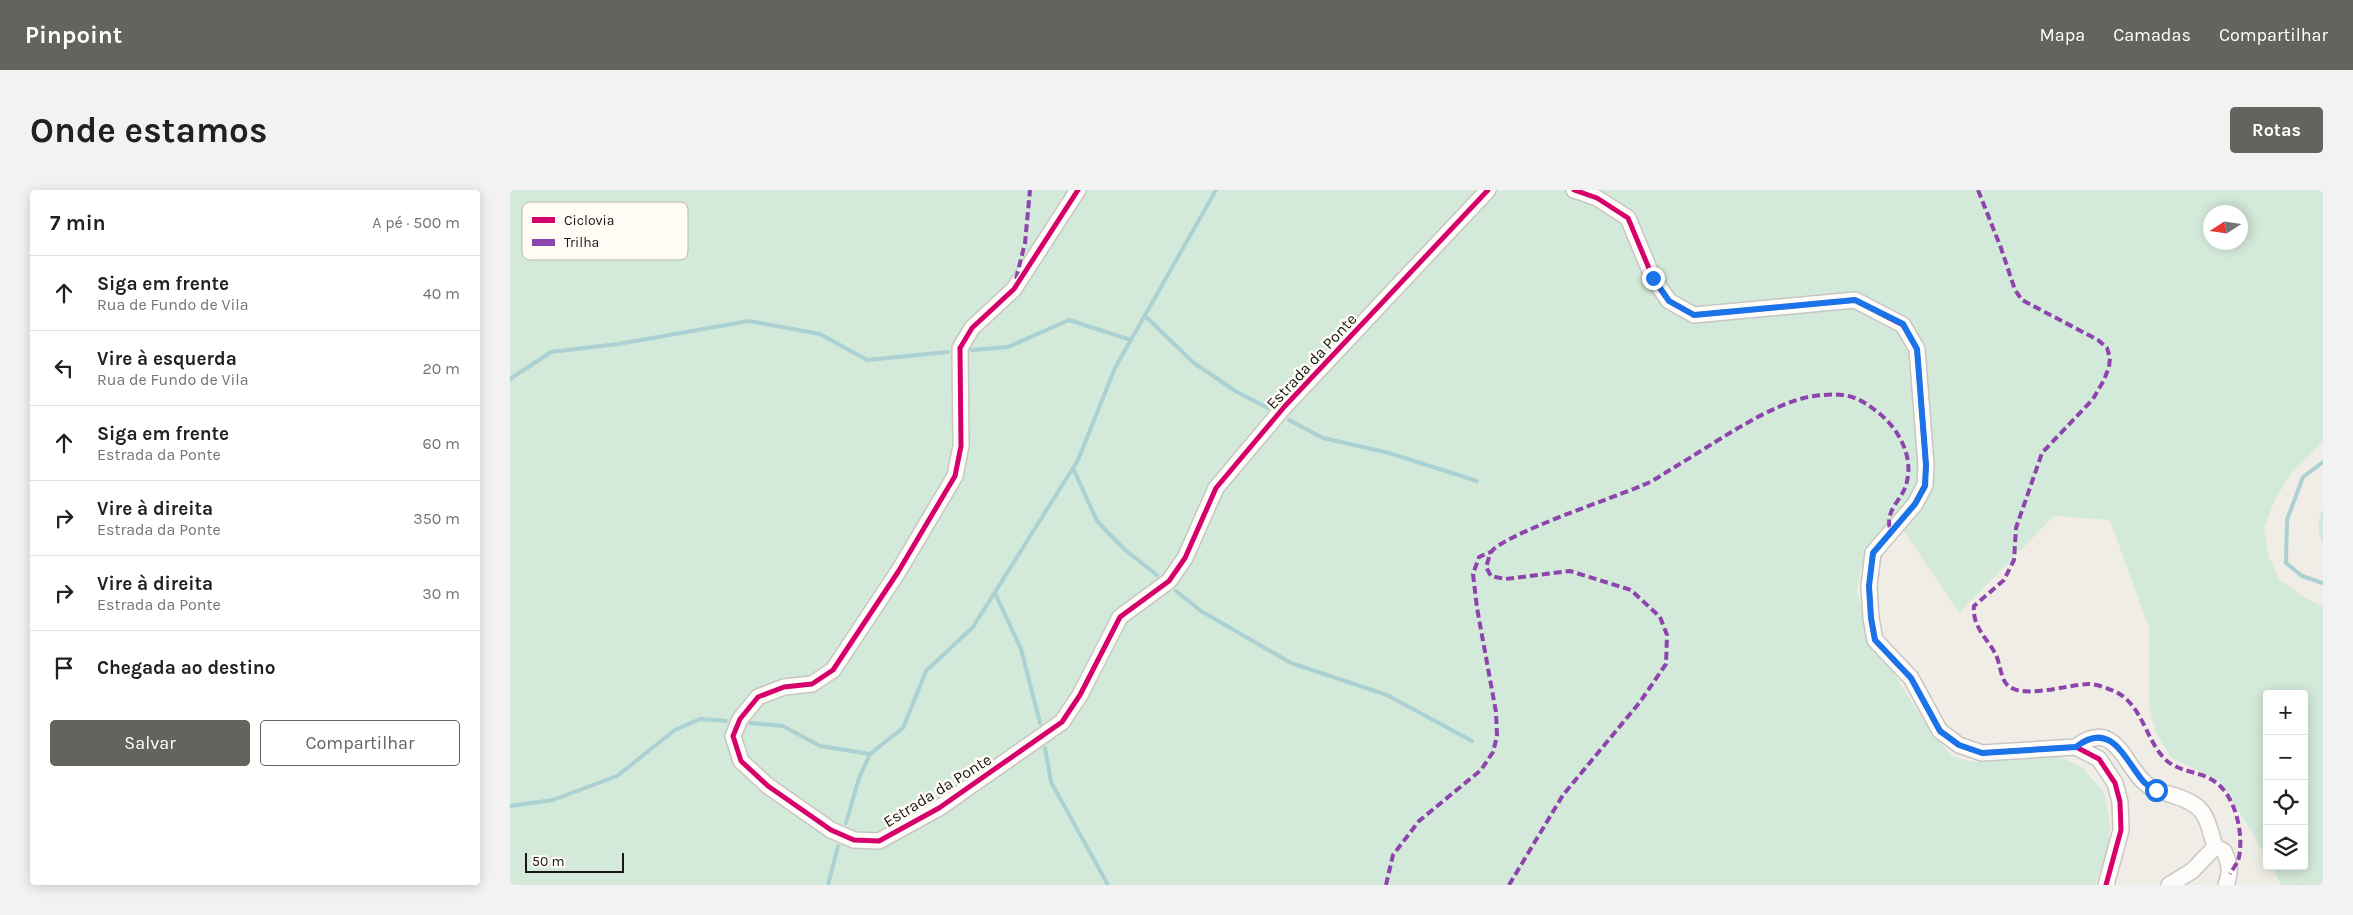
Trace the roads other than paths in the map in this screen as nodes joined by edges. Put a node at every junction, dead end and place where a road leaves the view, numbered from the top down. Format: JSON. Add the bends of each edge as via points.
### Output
{"nodes":[{"id":1,"x":1078,"y":190,"type":"edge"},
{"id":2,"x":1488,"y":190,"type":"edge"},
{"id":3,"x":1574,"y":190,"type":"edge"},
{"id":4,"x":2076,"y":747,"type":"junction"},
{"id":5,"x":2216,"y":847,"type":"junction"},
{"id":6,"x":2106,"y":885,"type":"edge"},
{"id":7,"x":2169,"y":885,"type":"edge"},
{"id":8,"x":2226,"y":885,"type":"edge"}],
"edges":[{"from":1,"to":2,"type":"street","name":"Estrada da Ponte","via":[[1014,289],[972,328],[960,348],[961,446],[955,476],[898,572],[833,670],[812,684],[784,686],[758,697],[740,719],[733,736],[741,761],[768,786],[831,830],[854,840],[879,841],[939,808],[1062,722],[1080,695],[1120,617],[1169,581],[1185,558],[1216,488],[1285,406]]},
{"from":3,"to":4,"type":"street","via":[[1596,198],[1628,218],[1653,278],[1669,301],[1694,315],[1855,300],[1903,324],[1917,349],[1925,486],[1915,504],[1873,553],[1869,586],[1875,640],[1911,678],[1940,731],[1959,745],[1982,753]]},
{"from":4,"to":5,"type":"street","via":[[2094,738],[2115,744],[2144,783],[2202,810]]},
{"from":4,"to":6,"type":"street","via":[[2099,759],[2115,783],[2120,802],[2121,830]]},
{"from":5,"to":7,"type":"street","via":[[2192,871]]},
{"from":5,"to":8,"type":"street","via":[[2224,851],[2230,862]]}]}
